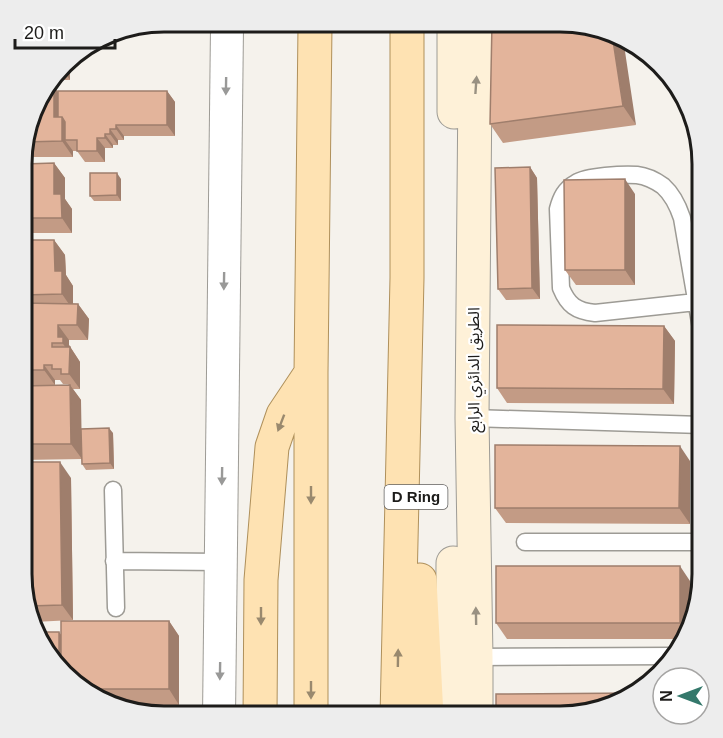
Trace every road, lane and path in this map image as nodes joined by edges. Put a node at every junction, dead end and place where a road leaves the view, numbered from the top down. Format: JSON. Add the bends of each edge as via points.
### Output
{"nodes":[{"id":1,"x":227,"y":32,"type":"edge"},
{"id":2,"x":315,"y":32,"type":"edge"},
{"id":3,"x":406,"y":32,"type":"edge"},
{"id":4,"x":454,"y":32,"type":"edge"},
{"id":5,"x":484,"y":32,"type":"edge"},
{"id":6,"x":691,"y":272,"type":"edge"},
{"id":7,"x":406,"y":278,"type":"junction"},
{"id":8,"x":691,"y":303,"type":"edge"},
{"id":9,"x":311,"y":373,"type":"junction"},
{"id":10,"x":472,"y":418,"type":"junction"},
{"id":11,"x":691,"y":425,"type":"edge"},
{"id":12,"x":113,"y":490,"type":"dead end"},
{"id":13,"x":525,"y":542,"type":"dead end"},
{"id":14,"x":691,"y":542,"type":"edge"},
{"id":15,"x":114,"y":561,"type":"junction"},
{"id":16,"x":221,"y":562,"type":"junction"},
{"id":17,"x":116,"y":609,"type":"dead end"},
{"id":18,"x":476,"y":657,"type":"junction"},
{"id":19,"x":663,"y":657,"type":"edge"},
{"id":20,"x":219,"y":706,"type":"edge"},
{"id":21,"x":260,"y":706,"type":"edge"},
{"id":22,"x":311,"y":706,"type":"edge"},
{"id":23,"x":397,"y":706,"type":"edge"},
{"id":24,"x":426,"y":706,"type":"edge"},
{"id":25,"x":452,"y":706,"type":"edge"},
{"id":26,"x":476,"y":706,"type":"edge"}],
"edges":[{"from":1,"to":16,"type":"street","one_way":true},
{"from":2,"to":9,"type":"main road"},
{"from":3,"to":7,"type":"main road","number":"D Ring"},
{"from":4,"to":25,"type":"street","name":"الطريق الدائري الرابع"},
{"from":10,"to":5,"type":"street","name":"الطريق الدائري الرابع","one_way":true,"via":[[475,83]]},
{"from":6,"to":8,"type":"lane","via":[[682,218],[671,194],[662,185],[638,176],[584,178],[561,199],[561,288],[573,307],[594,313]]},
{"from":23,"to":7,"type":"main road","number":"D Ring","one_way":true},
{"from":7,"to":24,"type":"main road","number":"D Ring"},
{"from":9,"to":21,"type":"main road","one_way":true,"via":[[283,415],[272,447],[261,580]]},
{"from":9,"to":22,"type":"main road","one_way":true},
{"from":10,"to":11,"type":"lane"},
{"from":18,"to":10,"type":"street","name":"الطريق الدائري الرابع","one_way":true},
{"from":12,"to":15,"type":"lane"},
{"from":13,"to":14,"type":"lane"},
{"from":15,"to":16,"type":"lane"},
{"from":15,"to":17,"type":"lane"},
{"from":16,"to":20,"type":"street","one_way":true},
{"from":18,"to":19,"type":"lane"},
{"from":18,"to":26,"type":"street","name":"الطريق الدائري الرابع"}]}
